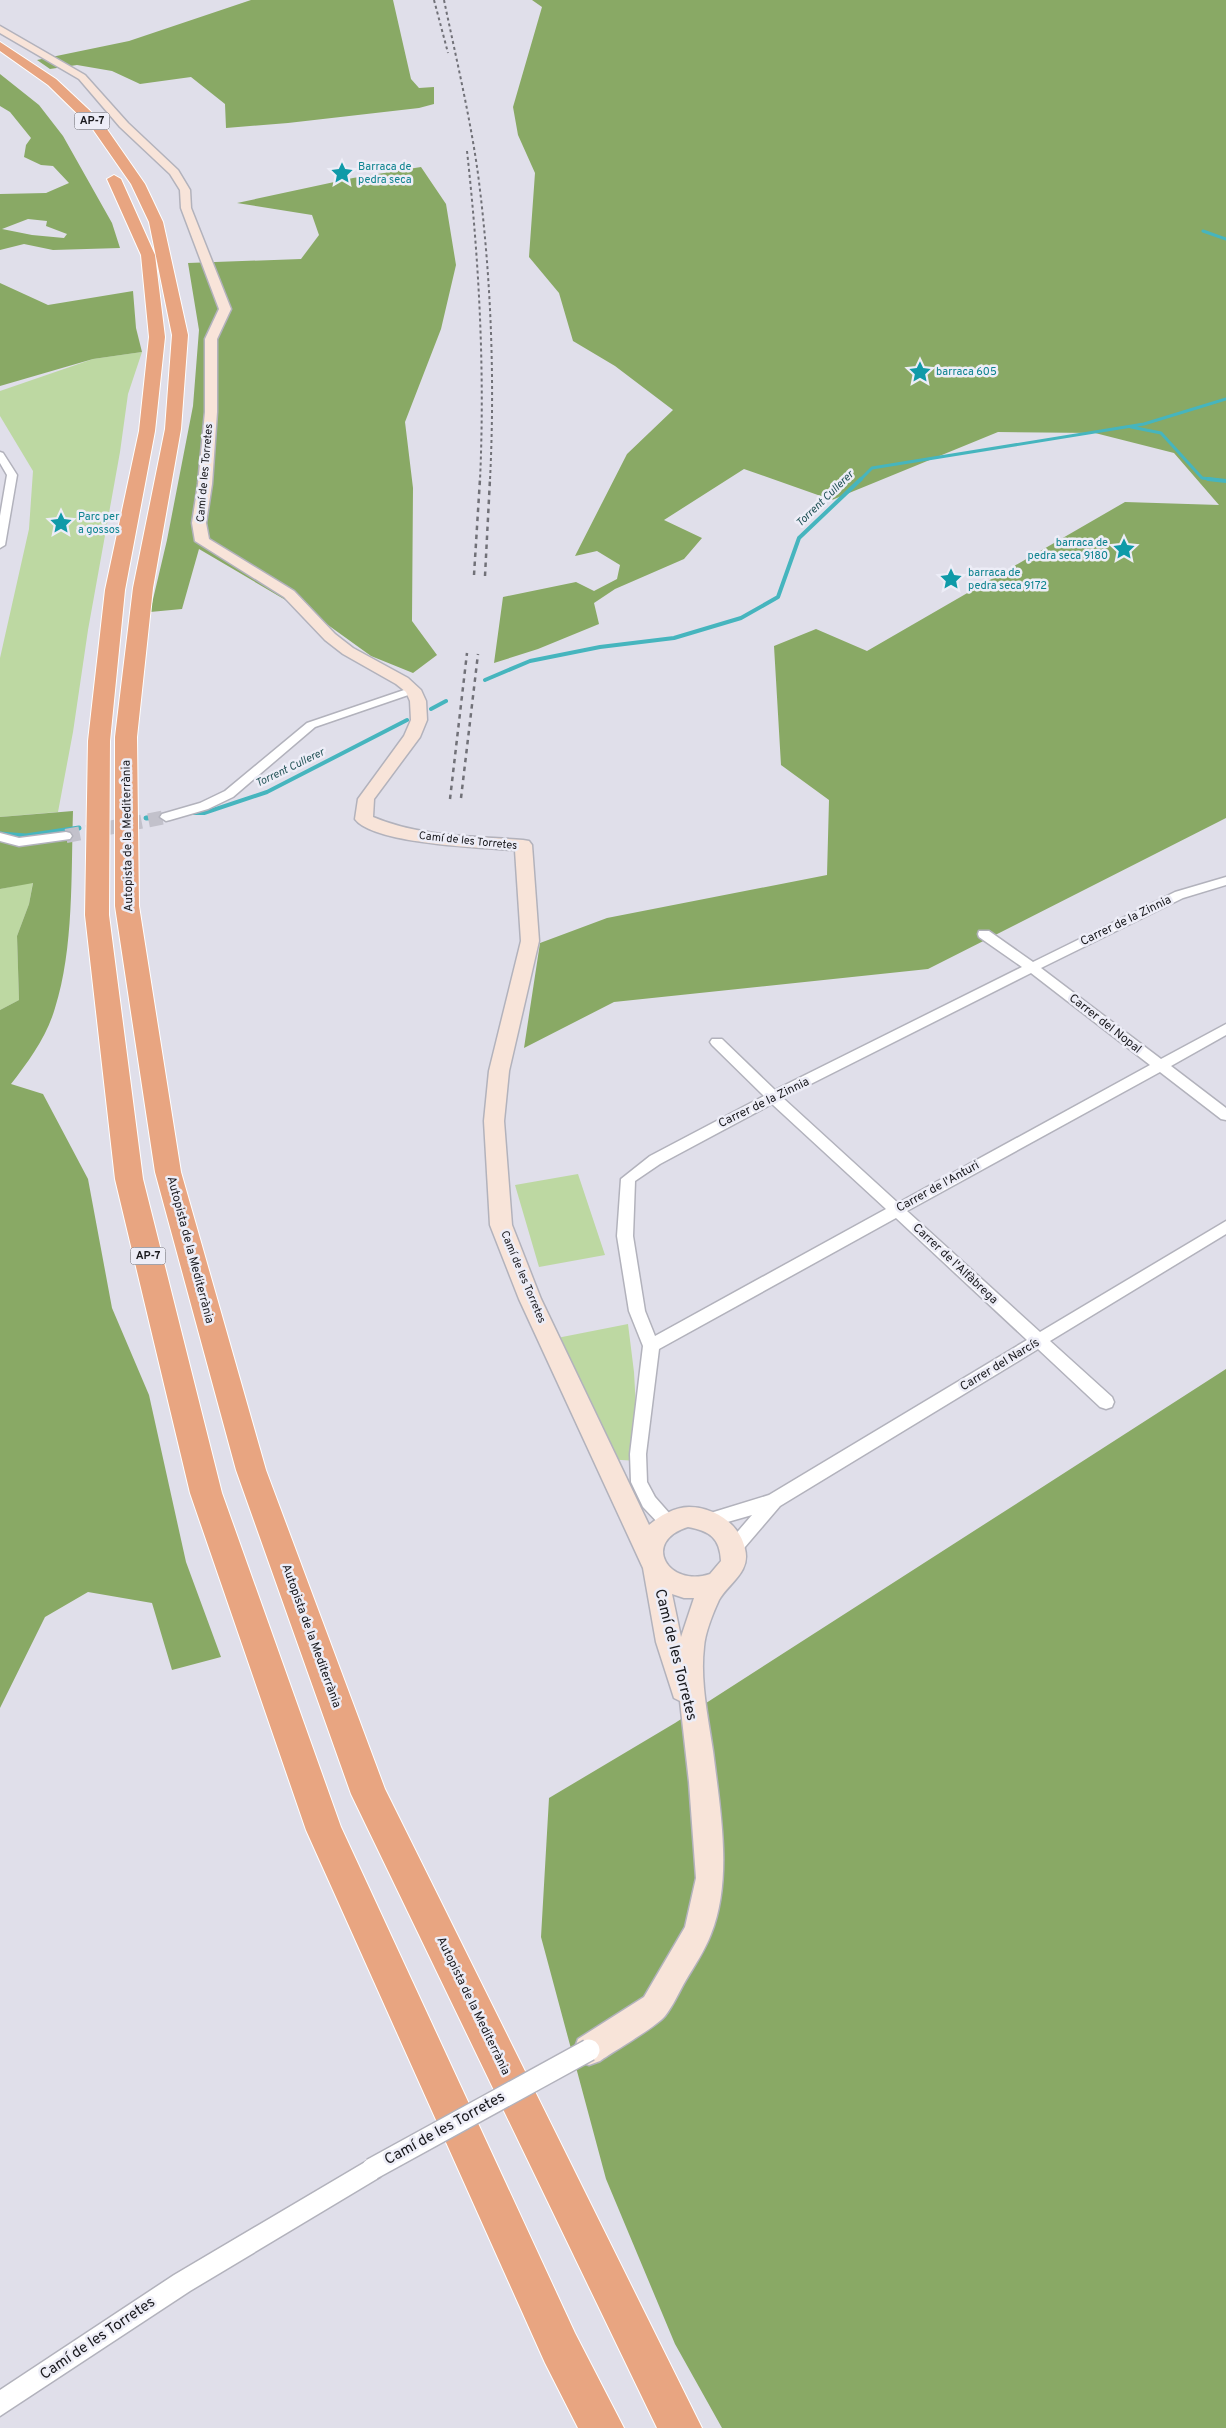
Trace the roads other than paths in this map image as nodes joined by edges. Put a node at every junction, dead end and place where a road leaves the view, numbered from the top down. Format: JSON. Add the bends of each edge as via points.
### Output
{"nodes":[{"id":1,"x":0,"y":29,"type":"edge"},
{"id":2,"x":0,"y":46,"type":"edge"},
{"id":3,"x":0,"y":60,"type":"edge"},
{"id":4,"x":0,"y":454,"type":"edge"},
{"id":5,"x":12,"y":475,"type":"junction"},
{"id":6,"x":0,"y":477,"type":"edge"},
{"id":7,"x":0,"y":545,"type":"edge"},
{"id":8,"x":412,"y":690,"type":"junction"},
{"id":9,"x":166,"y":817,"type":"tunnel mouth"},
{"id":10,"x":66,"y":836,"type":"tunnel mouth"},
{"id":11,"x":0,"y":837,"type":"edge"},
{"id":12,"x":1226,"y":882,"type":"edge"},
{"id":13,"x":984,"y":934,"type":"dead end"},
{"id":14,"x":1033,"y":968,"type":"junction"},
{"id":15,"x":1226,"y":1029,"type":"edge"},
{"id":16,"x":717,"y":1042,"type":"dead end"},
{"id":17,"x":1160,"y":1066,"type":"junction"},
{"id":18,"x":774,"y":1098,"type":"junction"},
{"id":19,"x":1226,"y":1115,"type":"edge"},
{"id":20,"x":897,"y":1210,"type":"junction"},
{"id":21,"x":1226,"y":1227,"type":"edge"},
{"id":22,"x":1039,"y":1341,"type":"junction"},
{"id":23,"x":651,"y":1346,"type":"junction"},
{"id":24,"x":1106,"y":1402,"type":"dead end"},
{"id":25,"x":774,"y":1501,"type":"junction"},
{"id":26,"x":710,"y":1520,"type":"junction"},
{"id":27,"x":668,"y":1522,"type":"junction"},
{"id":28,"x":734,"y":1549,"type":"junction"},
{"id":29,"x":652,"y":1561,"type":"junction"},
{"id":30,"x":717,"y":1582,"type":"junction"},
{"id":31,"x":697,"y":1740,"type":"junction"},
{"id":32,"x":589,"y":2050,"type":"joint"},
{"id":33,"x":0,"y":2404,"type":"edge"},
{"id":34,"x":602,"y":2428,"type":"edge"},
{"id":35,"x":680,"y":2428,"type":"edge"}],
"edges":[{"from":1,"to":8,"type":"street","name":"Camí de les Torretes","via":[[82,77],[124,125],[174,172],[186,190],[186,208],[225,309],[211,339],[210,412],[199,523],[202,541],[289,594],[330,637]]},
{"from":2,"to":35,"type":"highway","name":"Autopista de la Mediterrània","number":"AP-7","via":[[52,82],[97,126],[138,184],[156,222],[180,334],[173,429],[143,588],[126,736],[128,906],[168,1172],[251,1470],[369,1794]]},
{"from":3,"to":34,"type":"highway","number":"AP-7","via":[[37,85],[77,128],[119,186],[148,254],[157,337],[147,431],[115,590],[100,732],[97,915],[129,1179],[206,1493],[324,1830],[560,2348]]},
{"from":4,"to":5,"type":"street"},
{"from":5,"to":6,"type":"street"},
{"from":5,"to":7,"type":"street"},
{"from":8,"to":9,"type":"street","via":[[311,725],[229,794],[204,806]]},
{"from":8,"to":29,"type":"street","name":"Camí de les Torretes","via":[[418,701],[419,720],[412,737],[366,799],[362,816],[383,828],[424,837],[523,845],[530,941],[499,1071],[494,1121],[501,1225],[530,1299]]},
{"from":10,"to":11,"type":"street","via":[[19,842]]},
{"from":12,"to":14,"type":"street","name":"Carrer de la Zinnia","via":[[1180,895]]},
{"from":13,"to":14,"type":"street","name":"Carrer del Nopal"},
{"from":14,"to":17,"type":"street","name":"Carrer del Nopal"},
{"from":14,"to":18,"type":"street","name":"Carrer de la Zinnia"},
{"from":15,"to":17,"type":"street","name":"Carrer de l'Anturi"},
{"from":16,"to":18,"type":"street","name":"Carrer de l'Alfàbrega"},
{"from":17,"to":19,"type":"street","name":"Carrer del Nopal"},
{"from":17,"to":20,"type":"street","name":"Carrer de l'Anturi"},
{"from":18,"to":20,"type":"street","name":"Carrer de l'Alfàbrega"},
{"from":18,"to":23,"type":"street","name":"Carrer de la Zinnia","via":[[655,1160],[628,1180],[625,1236],[637,1311]]},
{"from":20,"to":22,"type":"street","name":"Carrer de l'Alfàbrega"},
{"from":20,"to":23,"type":"street","name":"Carrer de l'Anturi"},
{"from":21,"to":22,"type":"street","name":"Carrer del Narcís"},
{"from":22,"to":24,"type":"street","name":"Carrer de l'Alfàbrega"},
{"from":22,"to":25,"type":"street","name":"Carrer del Narcís"},
{"from":23,"to":27,"type":"street","name":"Carrer de la Zinnia","via":[[638,1454],[639,1482],[649,1502]]},
{"from":25,"to":26,"type":"street","name":"Carrer del Narcís"},
{"from":25,"to":28,"type":"street","name":"Carrer del Narcís"},
{"from":26,"to":27,"type":"street","via":[[688,1517]]},
{"from":26,"to":28,"type":"street","via":[[730,1537]]},
{"from":27,"to":29,"type":"street","via":[[654,1535]]},
{"from":28,"to":30,"type":"street","via":[[730,1568]]},
{"from":29,"to":30,"type":"street","via":[[664,1579],[676,1586],[704,1587]]},
{"from":29,"to":31,"type":"street","name":"Camí de les Torretes","via":[[669,1642]]},
{"from":30,"to":31,"type":"street","name":"Camí de les Torretes","via":[[707,1598],[691,1644],[689,1668]]},
{"from":31,"to":32,"type":"street","name":"Camí de les Torretes","via":[[710,1878],[698,1932],[654,2007]]},
{"from":32,"to":33,"type":"street","name":"Camí de les Torretes","bridge":true,"via":[[372,2169],[182,2283]]}]}
